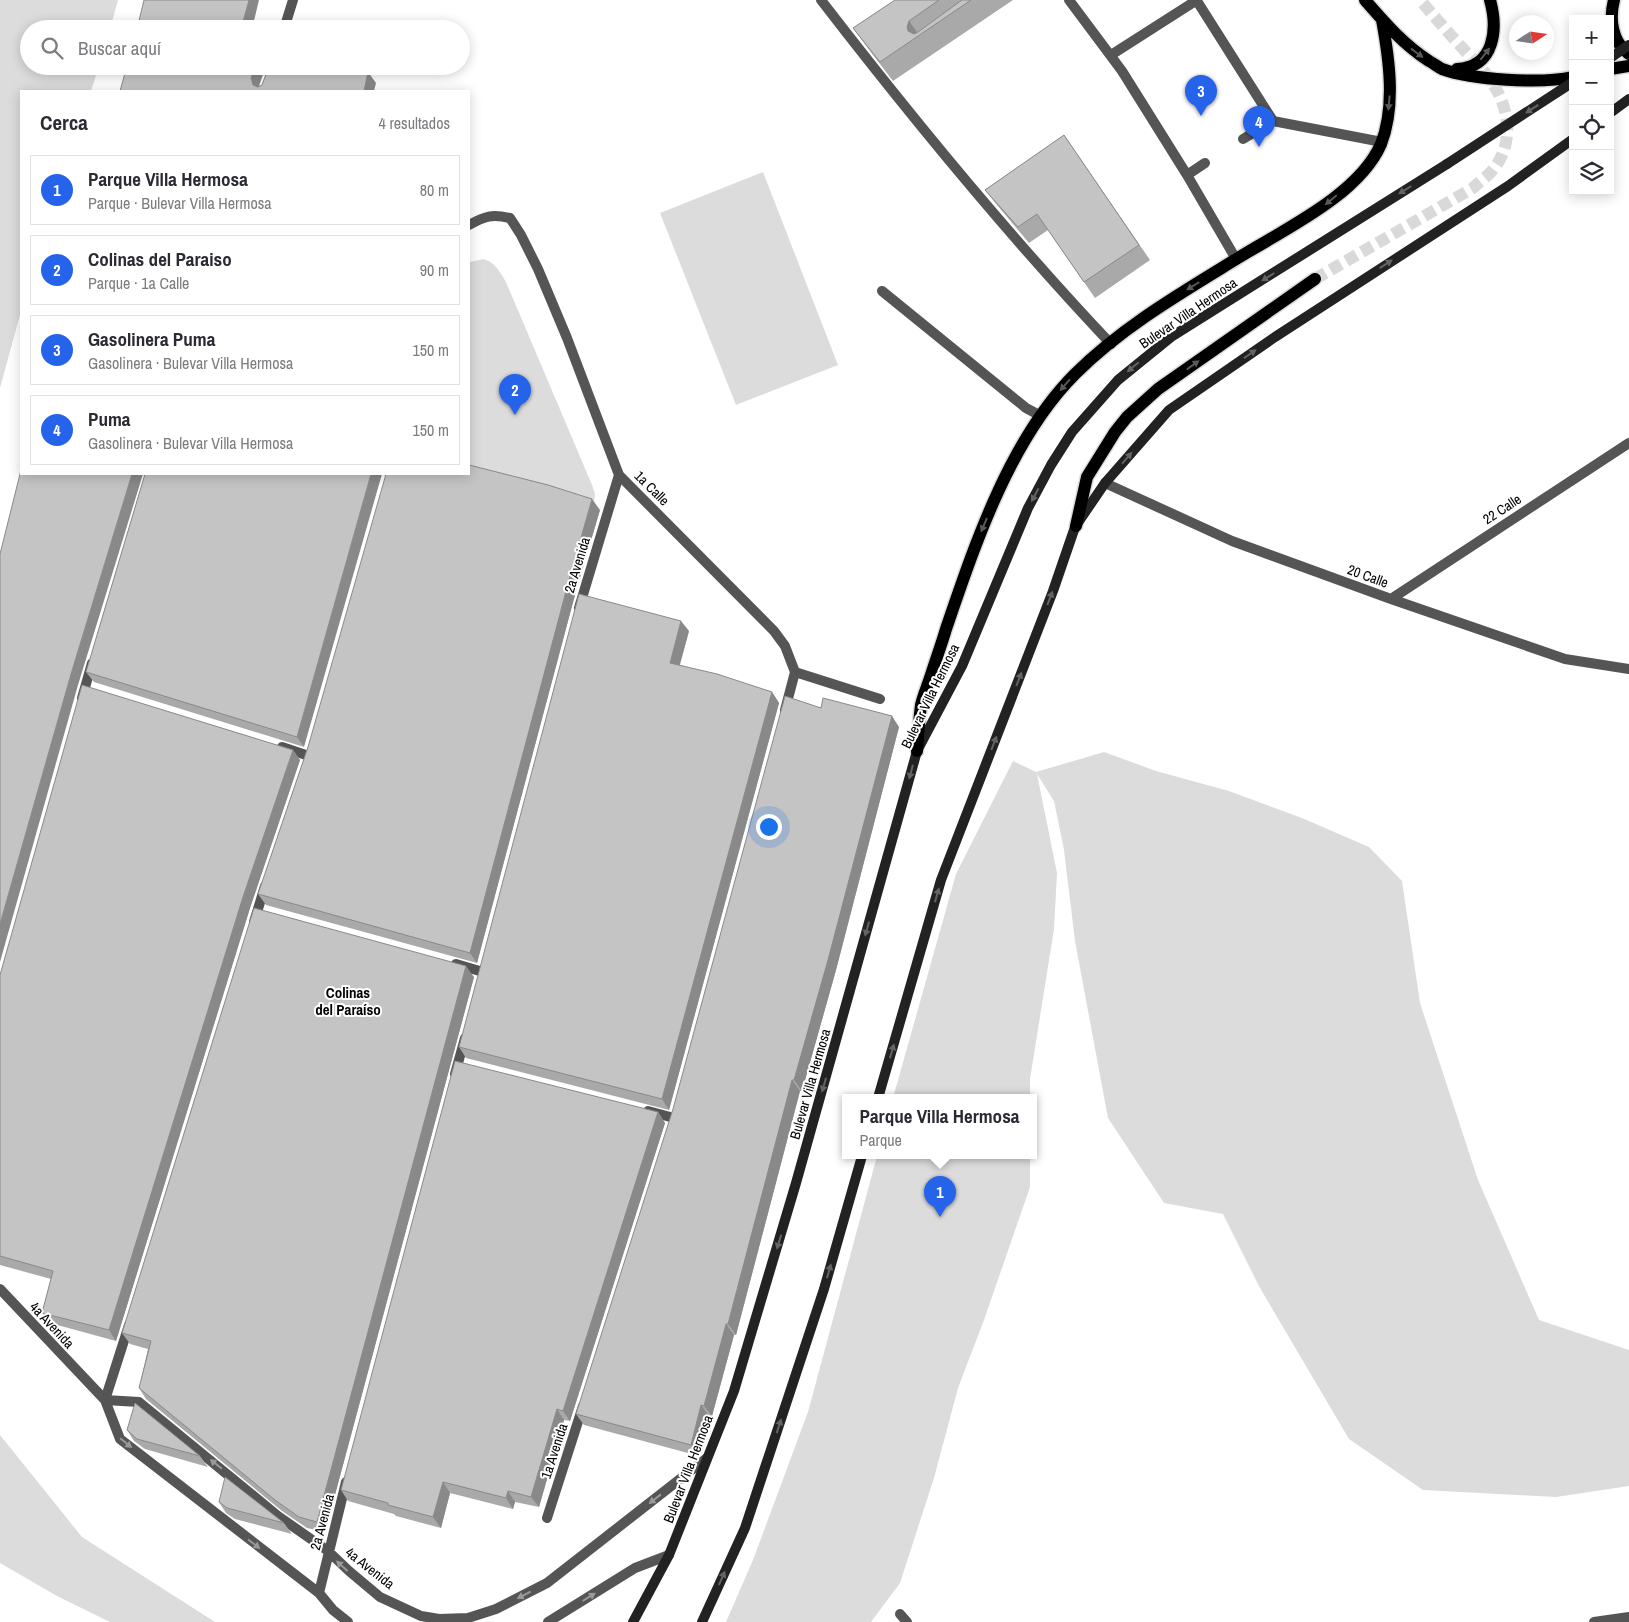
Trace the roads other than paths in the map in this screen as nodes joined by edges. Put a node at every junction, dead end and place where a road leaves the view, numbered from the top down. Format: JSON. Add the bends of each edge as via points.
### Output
{"nodes":[{"id":1,"x":293,"y":0,"type":"edge"},
{"id":2,"x":821,"y":0,"type":"edge"},
{"id":3,"x":1069,"y":0,"type":"edge"},
{"id":4,"x":1197,"y":0,"type":"edge"},
{"id":5,"x":1365,"y":0,"type":"edge"},
{"id":6,"x":1490,"y":0,"type":"edge"},
{"id":7,"x":1614,"y":0,"type":"edge"},
{"id":8,"x":287,"y":20,"type":"edge"},
{"id":9,"x":1382,"y":20,"type":"junction"},
{"id":10,"x":1629,"y":45,"type":"edge"},
{"id":11,"x":1629,"y":54,"type":"edge"},
{"id":12,"x":1111,"y":55,"type":"junction"},
{"id":13,"x":1614,"y":55,"type":"edge"},
{"id":14,"x":1629,"y":66,"type":"edge"},
{"id":15,"x":1614,"y":68,"type":"edge"},
{"id":16,"x":1442,"y":69,"type":"junction"},
{"id":17,"x":1569,"y":77,"type":"edge"},
{"id":18,"x":1569,"y":85,"type":"edge"},
{"id":19,"x":1629,"y":99,"type":"edge"},
{"id":20,"x":1614,"y":109,"type":"edge"},
{"id":21,"x":1273,"y":122,"type":"junction"},
{"id":22,"x":1243,"y":139,"type":"dead end"},
{"id":23,"x":1382,"y":142,"type":"junction"},
{"id":24,"x":1569,"y":142,"type":"edge"},
{"id":25,"x":1205,"y":163,"type":"dead end"},
{"id":26,"x":1187,"y":175,"type":"junction"},
{"id":27,"x":470,"y":223,"type":"edge"},
{"id":28,"x":1236,"y":259,"type":"junction"},
{"id":29,"x":1315,"y":279,"type":"tunnel mouth"},
{"id":30,"x":882,"y":291,"type":"dead end"},
{"id":31,"x":1111,"y":344,"type":"junction"},
{"id":32,"x":1041,"y":416,"type":"junction"},
{"id":33,"x":1629,"y":442,"type":"edge"},
{"id":34,"x":619,"y":475,"type":"junction"},
{"id":35,"x":1105,"y":482,"type":"junction"},
{"id":36,"x":1076,"y":526,"type":"junction"},
{"id":37,"x":1391,"y":599,"type":"junction"},
{"id":38,"x":576,"y":620,"type":"edge"},
{"id":39,"x":96,"y":650,"type":"edge"},
{"id":40,"x":1629,"y":669,"type":"edge"},
{"id":41,"x":795,"y":672,"type":"junction"},
{"id":42,"x":880,"y":699,"type":"dead end"},
{"id":43,"x":80,"y":706,"type":"edge"},
{"id":44,"x":782,"y":719,"type":"edge"},
{"id":45,"x":272,"y":744,"type":"edge"},
{"id":46,"x":917,"y":751,"type":"junction"},
{"id":47,"x":309,"y":756,"type":"edge"},
{"id":48,"x":270,"y":873,"type":"edge"},
{"id":49,"x":252,"y":928,"type":"edge"},
{"id":50,"x":445,"y":961,"type":"edge"},
{"id":51,"x":483,"y":972,"type":"edge"},
{"id":52,"x":468,"y":1027,"type":"edge"},
{"id":53,"x":452,"y":1082,"type":"edge"},
{"id":54,"x":879,"y":1094,"type":"edge"},
{"id":55,"x":637,"y":1109,"type":"edge"},
{"id":56,"x":674,"y":1118,"type":"edge"},
{"id":57,"x":861,"y":1159,"type":"edge"},
{"id":58,"x":0,"y":1289,"type":"edge"},
{"id":59,"x":132,"y":1315,"type":"edge"},
{"id":60,"x":586,"y":1394,"type":"edge"},
{"id":61,"x":105,"y":1400,"type":"junction"},
{"id":62,"x":707,"y":1458,"type":"junction"},
{"id":63,"x":348,"y":1474,"type":"edge"},
{"id":64,"x":547,"y":1518,"type":"dead end"},
{"id":65,"x":328,"y":1551,"type":"junction"},
{"id":66,"x":669,"y":1555,"type":"junction"},
{"id":67,"x":319,"y":1593,"type":"junction"},
{"id":68,"x":1629,"y":1617,"type":"edge"},
{"id":69,"x":348,"y":1622,"type":"edge"},
{"id":70,"x":548,"y":1622,"type":"edge"},
{"id":71,"x":633,"y":1622,"type":"edge"},
{"id":72,"x":702,"y":1622,"type":"edge"},
{"id":73,"x":1594,"y":1622,"type":"edge"}],
"edges":[{"from":1,"to":8,"type":"street"},
{"from":2,"to":31,"type":"street","via":[[1004,226]]},
{"from":3,"to":12,"type":"street"},
{"from":4,"to":12,"type":"street"},
{"from":4,"to":21,"type":"street"},
{"from":5,"to":9,"type":"main road"},
{"from":16,"to":6,"type":"main road","one_way":true,"via":[[1470,67],[1484,58],[1495,27]]},
{"from":7,"to":11,"type":"main road","via":[[1611,13],[1614,34]]},
{"from":9,"to":16,"type":"main road","one_way":true,"via":[[1400,39]]},
{"from":9,"to":23,"type":"main road","one_way":true,"via":[[1390,89]]},
{"from":10,"to":13,"type":"main road","bridge":true},
{"from":12,"to":26,"type":"street"},
{"from":14,"to":15,"type":"main road"},
{"from":16,"to":17,"type":"main road","via":[[1504,79]]},
{"from":18,"to":46,"type":"main road","name":"Bulevar Villa Hermosa","one_way":true,"bridge":true,"via":[[1171,338],[1118,380],[1072,432],[1051,465],[1028,508],[962,666]]},
{"from":19,"to":20,"type":"main road"},
{"from":21,"to":22,"type":"street"},
{"from":21,"to":23,"type":"street"},
{"from":23,"to":28,"type":"main road","one_way":true,"via":[[1366,167],[1327,204]]},
{"from":35,"to":24,"type":"main road","one_way":true,"via":[[1168,410],[1275,336],[1508,186]]},
{"from":25,"to":26,"type":"street"},
{"from":26,"to":28,"type":"street"},
{"from":27,"to":34,"type":"street","name":"1a Calle","via":[[495,215],[510,218],[521,235],[567,338]]},
{"from":28,"to":31,"type":"main road","one_way":true,"via":[[1132,326]]},
{"from":36,"to":29,"type":"main road","one_way":true,"via":[[1087,477],[1127,417],[1158,389]]},
{"from":30,"to":32,"type":"street","via":[[1026,408]]},
{"from":31,"to":32,"type":"main road","one_way":true,"via":[[1075,374]]},
{"from":32,"to":46,"type":"main road","one_way":true,"via":[[1002,483],[974,549],[921,703]]},
{"from":33,"to":37,"type":"street","name":"22 Calle"},
{"from":34,"to":38,"type":"street","name":"2a Avenida"},
{"from":34,"to":41,"type":"street","name":"1a Calle","via":[[774,631],[785,646]]},
{"from":35,"to":36,"type":"main road"},
{"from":35,"to":37,"type":"street","name":"20 Calle","via":[[1232,541]]},
{"from":54,"to":36,"type":"main road","one_way":true,"via":[[941,880]]},
{"from":37,"to":40,"type":"street","name":"20 Calle","via":[[1565,659]]},
{"from":39,"to":43,"type":"street","via":[[90,688]]},
{"from":41,"to":42,"type":"street"},
{"from":41,"to":44,"type":"street"},
{"from":45,"to":47,"type":"street"},
{"from":46,"to":62,"type":"main road","name":"Bulevar Villa Hermosa","one_way":true,"via":[[796,1183],[734,1391]]},
{"from":48,"to":49,"type":"street","via":[[262,911]]},
{"from":50,"to":51,"type":"street"},
{"from":52,"to":53,"type":"street","via":[[462,1065]]},
{"from":55,"to":56,"type":"street"},
{"from":72,"to":57,"type":"main road","one_way":true,"via":[[745,1528],[824,1289]]},
{"from":58,"to":61,"type":"street","name":"4a Avenida"},
{"from":59,"to":61,"type":"street"},
{"from":60,"to":64,"type":"street","name":"1a Avenida"},
{"from":65,"to":61,"type":"street","name":"4a Avenida","one_way":true,"via":[[278,1516],[139,1402]]},
{"from":61,"to":67,"type":"street","name":"4a Avenida","one_way":true,"via":[[120,1439]]},
{"from":62,"to":65,"type":"street","name":"4a Avenida","one_way":true,"via":[[547,1583],[496,1609],[468,1618],[421,1616],[380,1597]]},
{"from":62,"to":66,"type":"main road","name":"Bulevar Villa Hermosa"},
{"from":63,"to":65,"type":"street","name":"2a Avenida"},
{"from":65,"to":67,"type":"street","name":"2a Avenida"},
{"from":70,"to":66,"type":"street","one_way":true,"via":[[624,1574]]},
{"from":66,"to":71,"type":"main road","name":"Bulevar Villa Hermosa"},
{"from":67,"to":69,"type":"street","name":"4a Avenida"},
{"from":68,"to":73,"type":"street"}]}
